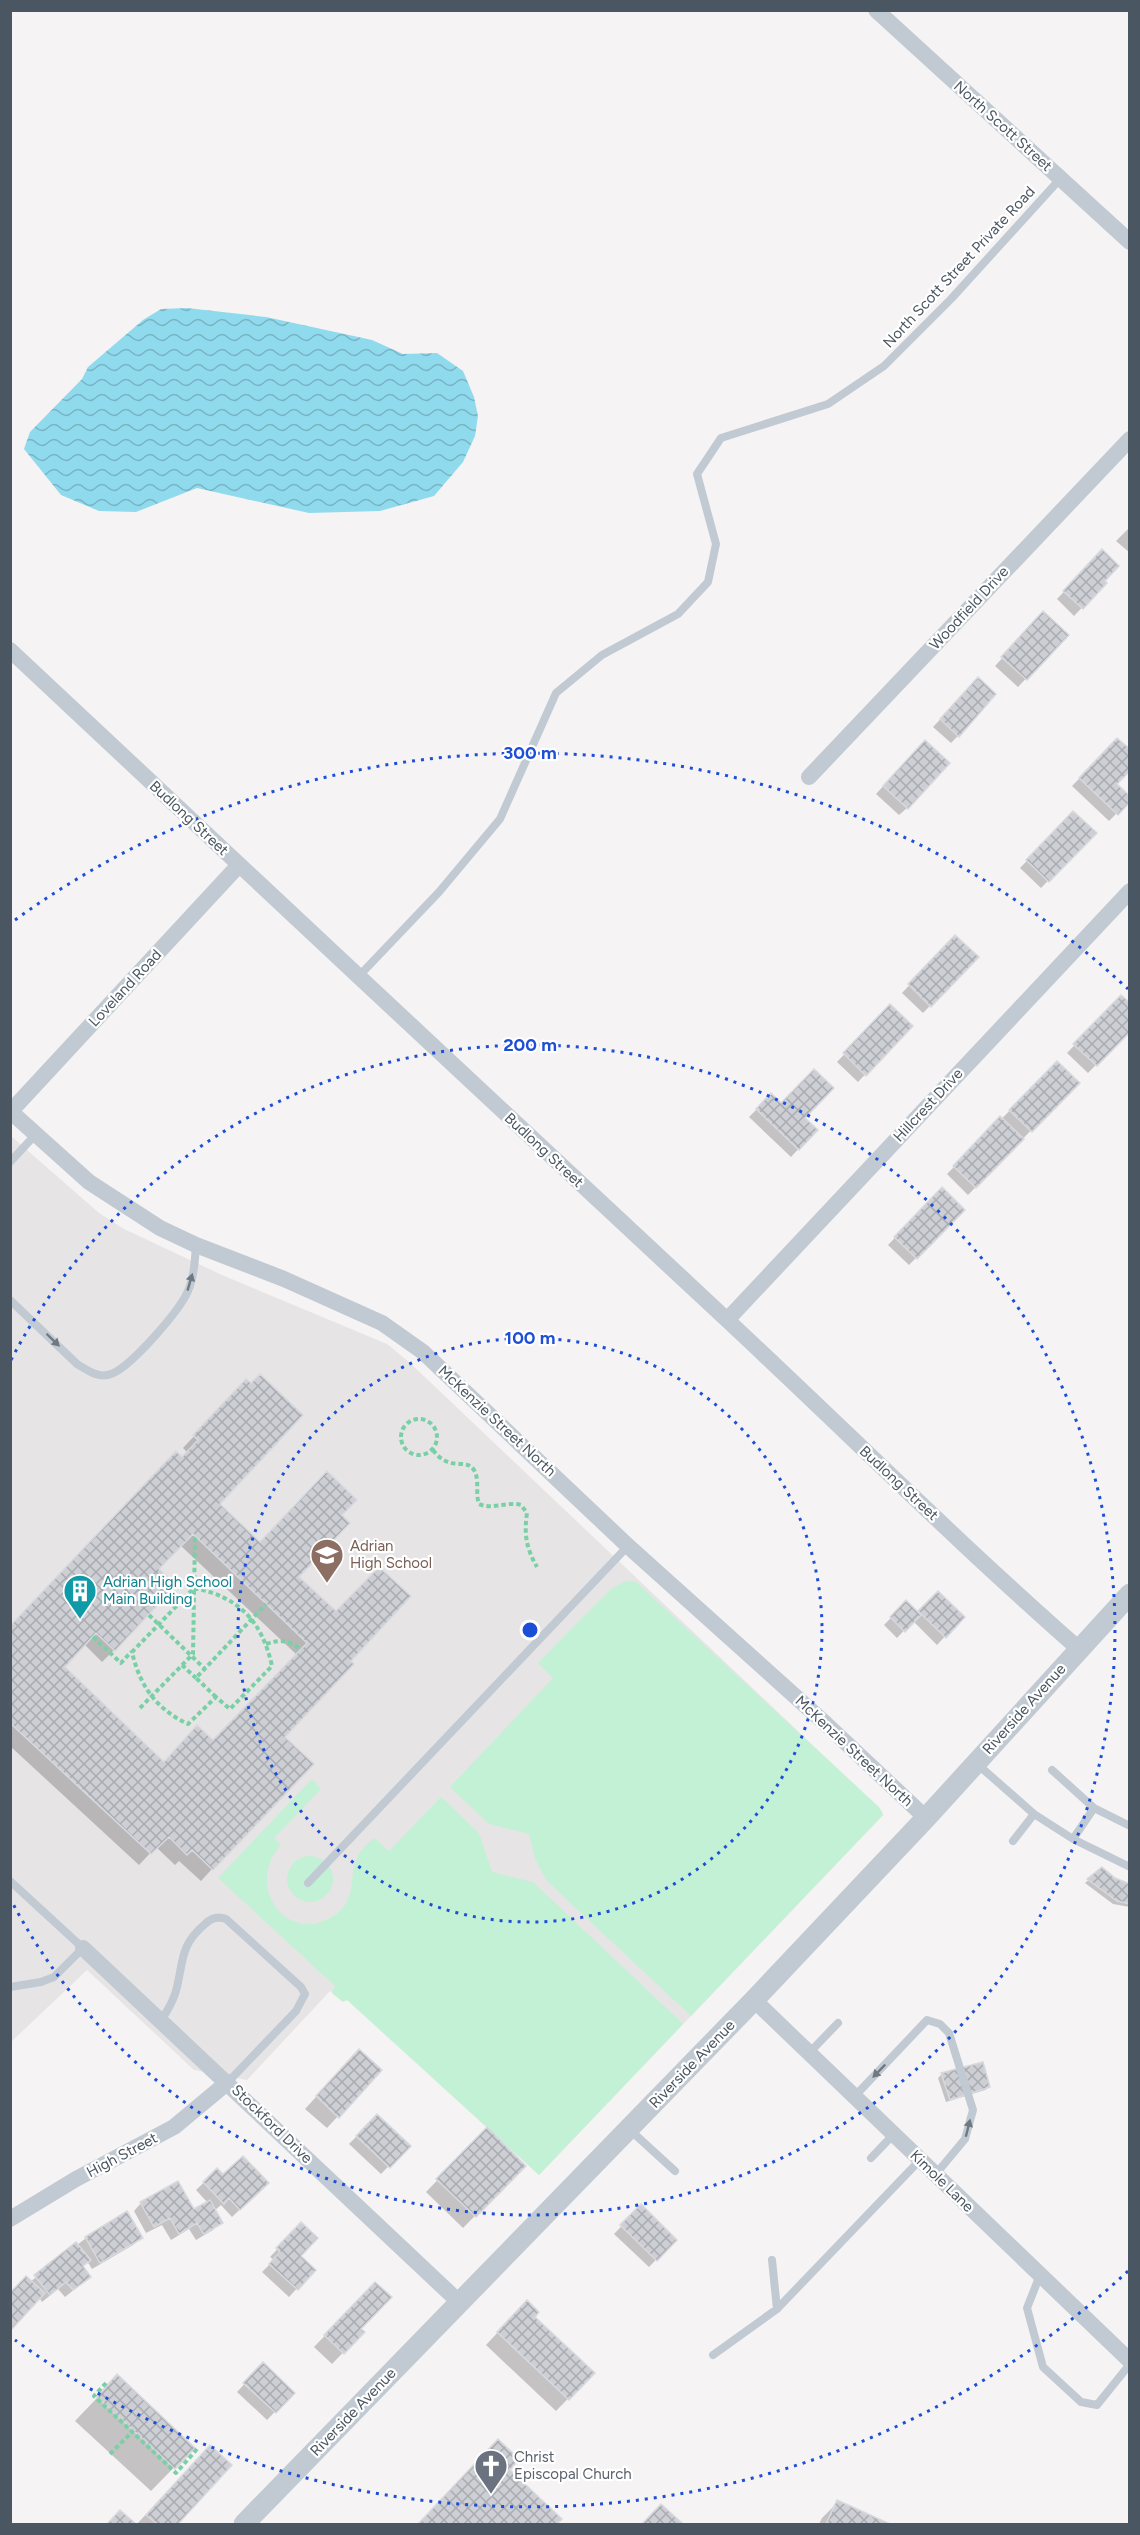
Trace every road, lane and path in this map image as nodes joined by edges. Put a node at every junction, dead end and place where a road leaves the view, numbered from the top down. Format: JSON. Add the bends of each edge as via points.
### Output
{"nodes":[{"id":1,"x":876,"y":10,"type":"edge"},
{"id":2,"x":1060,"y":179,"type":"junction"},
{"id":3,"x":1130,"y":242,"type":"edge"},
{"id":4,"x":1130,"y":439,"type":"edge"},
{"id":5,"x":10,"y":650,"type":"edge"},
{"id":6,"x":809,"y":777,"type":"dead end"},
{"id":7,"x":239,"y":865,"type":"junction"},
{"id":8,"x":1130,"y":891,"type":"edge"},
{"id":9,"x":358,"y":978,"type":"junction"},
{"id":10,"x":11,"y":1111,"type":"edge"},
{"id":11,"x":36,"y":1134,"type":"junction"},
{"id":12,"x":10,"y":1162,"type":"edge"},
{"id":13,"x":196,"y":1245,"type":"junction"},
{"id":14,"x":10,"y":1300,"type":"edge"},
{"id":15,"x":727,"y":1320,"type":"junction"},
{"id":16,"x":433,"y":1450,"type":"junction"},
{"id":17,"x":195,"y":1536,"type":"dead end"},
{"id":18,"x":628,"y":1546,"type":"junction"},
{"id":19,"x":537,"y":1567,"type":"dead end"},
{"id":20,"x":194,"y":1588,"type":"junction"},
{"id":21,"x":1130,"y":1594,"type":"edge"},
{"id":22,"x":266,"y":1604,"type":"dead end"},
{"id":23,"x":149,"y":1615,"type":"dead end"},
{"id":24,"x":252,"y":1619,"type":"junction"},
{"id":25,"x":158,"y":1624,"type":"junction"},
{"id":26,"x":93,"y":1636,"type":"dead end"},
{"id":27,"x":266,"y":1644,"type":"junction"},
{"id":28,"x":1079,"y":1649,"type":"junction"},
{"id":29,"x":301,"y":1650,"type":"dead end"},
{"id":30,"x":132,"y":1652,"type":"junction"},
{"id":31,"x":191,"y":1656,"type":"junction"},
{"id":32,"x":182,"y":1665,"type":"junction"},
{"id":33,"x":205,"y":1669,"type":"junction"},
{"id":34,"x":196,"y":1678,"type":"junction"},
{"id":35,"x":216,"y":1696,"type":"junction"},
{"id":36,"x":151,"y":1697,"type":"junction"},
{"id":37,"x":140,"y":1708,"type":"dead end"},
{"id":38,"x":976,"y":1763,"type":"junction"},
{"id":39,"x":1052,"y":1770,"type":"dead end"},
{"id":40,"x":1094,"y":1808,"type":"junction"},
{"id":41,"x":1034,"y":1814,"type":"junction"},
{"id":42,"x":926,"y":1818,"type":"junction"},
{"id":43,"x":1130,"y":1826,"type":"edge"},
{"id":44,"x":1073,"y":1839,"type":"junction"},
{"id":45,"x":1013,"y":1840,"type":"dead end"},
{"id":46,"x":1130,"y":1867,"type":"edge"},
{"id":47,"x":10,"y":1881,"type":"edge"},
{"id":48,"x":308,"y":1883,"type":"dead end"},
{"id":49,"x":83,"y":1948,"type":"junction"},
{"id":50,"x":10,"y":1987,"type":"edge"},
{"id":51,"x":754,"y":2000,"type":"junction"},
{"id":52,"x":161,"y":2021,"type":"junction"},
{"id":53,"x":838,"y":2024,"type":"dead end"},
{"id":54,"x":809,"y":2053,"type":"junction"},
{"id":55,"x":228,"y":2082,"type":"junction"},
{"id":56,"x":854,"y":2097,"type":"junction"},
{"id":57,"x":629,"y":2129,"type":"junction"},
{"id":58,"x":893,"y":2134,"type":"junction"},
{"id":59,"x":871,"y":2158,"type":"dead end"},
{"id":60,"x":920,"y":2160,"type":"junction"},
{"id":61,"x":675,"y":2171,"type":"dead end"},
{"id":62,"x":935,"y":2175,"type":"junction"},
{"id":63,"x":10,"y":2219,"type":"edge"},
{"id":64,"x":772,"y":2260,"type":"dead end"},
{"id":65,"x":1040,"y":2275,"type":"junction"},
{"id":66,"x":459,"y":2302,"type":"junction"},
{"id":67,"x":777,"y":2309,"type":"junction"},
{"id":68,"x":713,"y":2355,"type":"dead end"},
{"id":69,"x":1130,"y":2363,"type":"edge"},
{"id":70,"x":106,"y":2383,"type":"dead end"},
{"id":71,"x":132,"y":2432,"type":"junction"},
{"id":72,"x":197,"y":2449,"type":"dead end"},
{"id":73,"x":110,"y":2454,"type":"dead end"},
{"id":74,"x":244,"y":2524,"type":"edge"}],
"edges":[{"from":1,"to":2,"type":"street","name":"North Scott Street"},
{"from":2,"to":3,"type":"street","name":"North Scott Street"},
{"from":2,"to":9,"type":"lane","name":"North Scott Street Private Road","via":[[884,366],[828,404],[721,438],[698,474],[716,544],[708,582],[678,614],[602,655],[556,693],[500,819]]},
{"from":4,"to":6,"type":"street","name":"Woodfield Drive"},
{"from":5,"to":7,"type":"street","name":"Budlong Street"},
{"from":7,"to":9,"type":"street","name":"Budlong Street"},
{"from":7,"to":10,"type":"street","name":"Loveland Road"},
{"from":8,"to":15,"type":"street","name":"Hillcrest Drive"},
{"from":9,"to":15,"type":"street","name":"Budlong Street"},
{"from":10,"to":11,"type":"street","name":"McKenzie Street North"},
{"from":11,"to":12,"type":"lane"},
{"from":11,"to":13,"type":"street","name":"McKenzie Street North","via":[[120,1204]]},
{"from":14,"to":13,"type":"lane","one_way":true,"via":[[77,1364],[89,1372],[112,1374],[177,1312],[189,1291]]},
{"from":13,"to":18,"type":"street","name":"McKenzie Street North","via":[[382,1323],[464,1388]]},
{"from":15,"to":28,"type":"street","name":"Budlong Street"},
{"from":16,"to":16,"type":"path","via":[[438,1434],[432,1424],[422,1418],[406,1424],[401,1436],[404,1448],[415,1455]]},
{"from":16,"to":19,"type":"path","via":[[448,1464],[472,1467],[477,1477],[479,1504],[487,1508],[521,1505],[526,1513],[527,1549]]},
{"from":17,"to":20,"type":"path"},
{"from":18,"to":42,"type":"street","name":"McKenzie Street North"},
{"from":18,"to":48,"type":"lane"},
{"from":20,"to":24,"type":"path","via":[[227,1599]]},
{"from":20,"to":25,"type":"path"},
{"from":20,"to":31,"type":"path"},
{"from":21,"to":28,"type":"street","name":"Riverside Avenue"},
{"from":22,"to":24,"type":"path"},
{"from":23,"to":25,"type":"path"},
{"from":24,"to":27,"type":"path"},
{"from":24,"to":33,"type":"path"},
{"from":25,"to":30,"type":"path"},
{"from":25,"to":31,"type":"path"},
{"from":26,"to":30,"type":"path","via":[[121,1663]]},
{"from":27,"to":29,"type":"path","via":[[291,1642]]},
{"from":27,"to":35,"type":"path","via":[[272,1666],[230,1709]]},
{"from":28,"to":38,"type":"street","name":"Riverside Avenue"},
{"from":30,"to":36,"type":"path"},
{"from":31,"to":32,"type":"path"},
{"from":31,"to":33,"type":"path"},
{"from":32,"to":34,"type":"path"},
{"from":32,"to":36,"type":"path"},
{"from":33,"to":34,"type":"path"},
{"from":34,"to":35,"type":"path"},
{"from":35,"to":36,"type":"path","via":[[188,1724]]},
{"from":36,"to":37,"type":"path"},
{"from":38,"to":41,"type":"lane"},
{"from":38,"to":42,"type":"street","name":"Riverside Avenue"},
{"from":39,"to":40,"type":"lane"},
{"from":40,"to":43,"type":"lane"},
{"from":40,"to":44,"type":"lane"},
{"from":41,"to":44,"type":"lane"},
{"from":41,"to":45,"type":"lane"},
{"from":42,"to":51,"type":"street","name":"Riverside Avenue"},
{"from":44,"to":46,"type":"lane"},
{"from":47,"to":49,"type":"lane"},
{"from":49,"to":50,"type":"lane","via":[[54,1977]]},
{"from":49,"to":52,"type":"street","name":"Stockford Drive"},
{"from":51,"to":54,"type":"street","name":"Kimole Lane"},
{"from":51,"to":57,"type":"street","name":"Riverside Avenue"},
{"from":52,"to":55,"type":"street","name":"Stockford Drive"},
{"from":52,"to":55,"type":"lane","via":[[176,1991],[187,1944],[210,1919],[226,1919],[293,1978],[305,1994],[296,2011]]},
{"from":53,"to":54,"type":"lane"},
{"from":54,"to":56,"type":"street","name":"Kimole Lane"},
{"from":55,"to":63,"type":"street","name":"High Street","via":[[174,2127]]},
{"from":55,"to":66,"type":"street","name":"Stockford Drive"},
{"from":56,"to":58,"type":"street","name":"Kimole Lane"},
{"from":62,"to":56,"type":"lane","one_way":true,"via":[[965,2139],[973,2110],[949,2033],[927,2020]]},
{"from":57,"to":61,"type":"lane"},
{"from":57,"to":66,"type":"street","name":"Riverside Avenue"},
{"from":58,"to":59,"type":"lane"},
{"from":58,"to":60,"type":"street","name":"Kimole Lane"},
{"from":60,"to":62,"type":"street","name":"Kimole Lane"},
{"from":60,"to":67,"type":"lane"},
{"from":62,"to":65,"type":"street","name":"Kimole Lane"},
{"from":64,"to":67,"type":"lane"},
{"from":65,"to":69,"type":"street","name":"Kimole Lane"},
{"from":65,"to":69,"type":"lane","via":[[1027,2308],[1043,2367],[1081,2402],[1097,2405]]},
{"from":66,"to":74,"type":"street","name":"Riverside Avenue"},
{"from":67,"to":68,"type":"lane"},
{"from":70,"to":71,"type":"path","via":[[94,2396]]},
{"from":71,"to":72,"type":"path","via":[[176,2472]]},
{"from":71,"to":73,"type":"path"}]}
